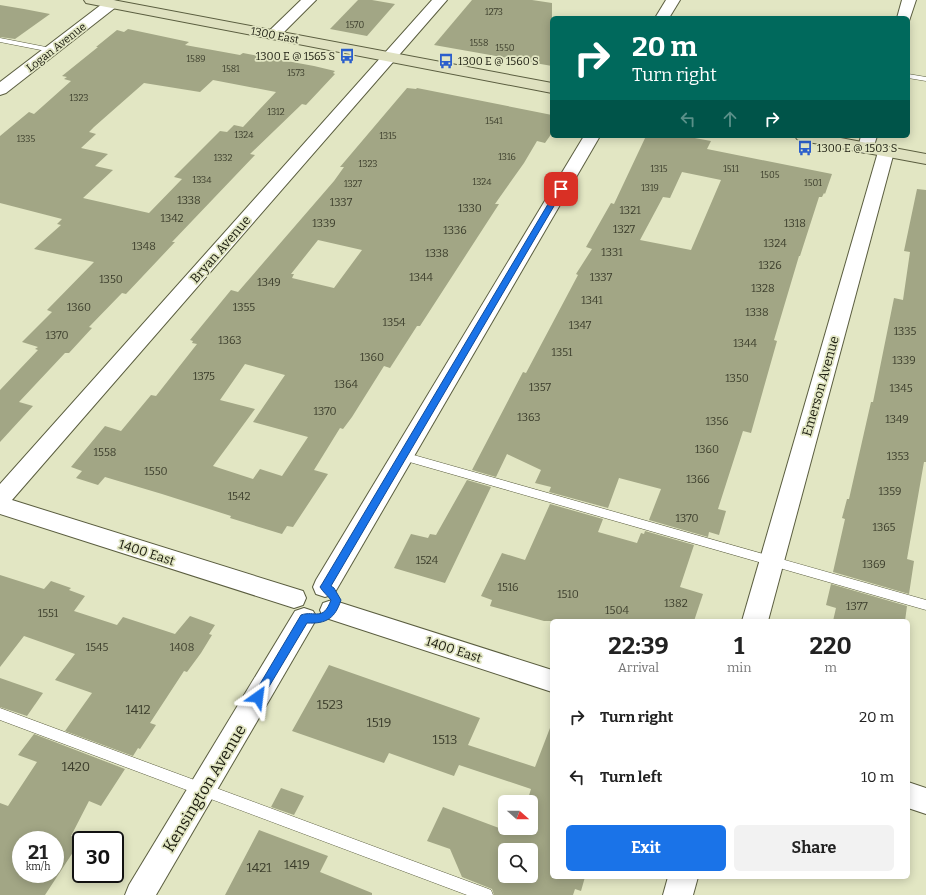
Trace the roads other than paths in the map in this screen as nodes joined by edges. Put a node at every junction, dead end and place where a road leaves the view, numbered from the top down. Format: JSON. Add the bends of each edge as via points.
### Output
{"nodes":[{"id":1,"x":92,"y":0,"type":"edge"},
{"id":2,"x":309,"y":0,"type":"edge"},
{"id":3,"x":440,"y":0,"type":"edge"},
{"id":4,"x":673,"y":0,"type":"edge"},
{"id":5,"x":909,"y":0,"type":"edge"},
{"id":6,"x":111,"y":4,"type":"junction"},
{"id":7,"x":663,"y":16,"type":"edge"},
{"id":8,"x":905,"y":16,"type":"edge"},
{"id":9,"x":273,"y":35,"type":"junction"},
{"id":10,"x":0,"y":40,"type":"edge"},
{"id":11,"x":51,"y":50,"type":"junction"},
{"id":12,"x":390,"y":57,"type":"junction"},
{"id":13,"x":910,"y":76,"type":"edge"},
{"id":14,"x":926,"y":79,"type":"edge"},
{"id":15,"x":550,"y":88,"type":"edge"},
{"id":16,"x":0,"y":90,"type":"edge"},
{"id":17,"x":591,"y":138,"type":"edge"},
{"id":18,"x":818,"y":138,"type":"edge"},
{"id":19,"x":874,"y":145,"type":"edge"},
{"id":20,"x":926,"y":159,"type":"edge"},
{"id":21,"x":403,"y":456,"type":"junction"},
{"id":22,"x":0,"y":499,"type":"edge"},
{"id":23,"x":0,"y":505,"type":"edge"},
{"id":24,"x":772,"y":561,"type":"junction"},
{"id":25,"x":329,"y":599,"type":"junction"},
{"id":26,"x":926,"y":605,"type":"edge"},
{"id":27,"x":299,"y":608,"type":"junction"},
{"id":28,"x":756,"y":619,"type":"edge"},
{"id":29,"x":550,"y":680,"type":"edge"},
{"id":30,"x":0,"y":714,"type":"edge"},
{"id":31,"x":202,"y":790,"type":"junction"},
{"id":32,"x":910,"y":796,"type":"edge"},
{"id":33,"x":926,"y":801,"type":"edge"},
{"id":34,"x":683,"y":879,"type":"edge"},
{"id":35,"x":140,"y":895,"type":"edge"},
{"id":36,"x":486,"y":895,"type":"edge"},
{"id":37,"x":678,"y":895,"type":"edge"}],
"edges":[{"from":1,"to":6,"type":"main road","name":"1300 East"},
{"from":2,"to":9,"type":"street"},
{"from":3,"to":12,"type":"street","name":"Bryan Avenue"},
{"from":4,"to":7,"type":"street"},
{"from":5,"to":8,"type":"street"},
{"from":6,"to":9,"type":"main road","name":"1300 East"},
{"from":6,"to":11,"type":"street","name":"Logan Avenue"},
{"from":9,"to":12,"type":"main road","name":"1300 East"},
{"from":10,"to":11,"type":"lane"},
{"from":11,"to":16,"type":"street","name":"Logan Avenue"},
{"from":12,"to":15,"type":"main road","name":"1300 East"},
{"from":12,"to":22,"type":"street","name":"Bryan Avenue"},
{"from":13,"to":14,"type":"lane"},
{"from":17,"to":21,"type":"street"},
{"from":18,"to":19,"type":"main road"},
{"from":19,"to":20,"type":"main road"},
{"from":19,"to":24,"type":"street","name":"Emerson Avenue"},
{"from":21,"to":24,"type":"lane"},
{"from":21,"to":25,"type":"street"},
{"from":23,"to":27,"type":"street","name":"1400 East"},
{"from":24,"to":26,"type":"lane"},
{"from":24,"to":28,"type":"street","name":"Emerson Avenue"},
{"from":25,"to":27,"type":"street","name":"1400 East","via":[[323,618],[317,619]]},
{"from":25,"to":27,"type":"street","via":[[311,586],[305,588]]},
{"from":25,"to":29,"type":"street","name":"1400 East"},
{"from":27,"to":31,"type":"street","name":"Kensington Avenue"},
{"from":30,"to":31,"type":"lane"},
{"from":31,"to":35,"type":"street","name":"Kensington Avenue"},
{"from":31,"to":36,"type":"lane"},
{"from":32,"to":33,"type":"street"},
{"from":34,"to":37,"type":"street"}]}
